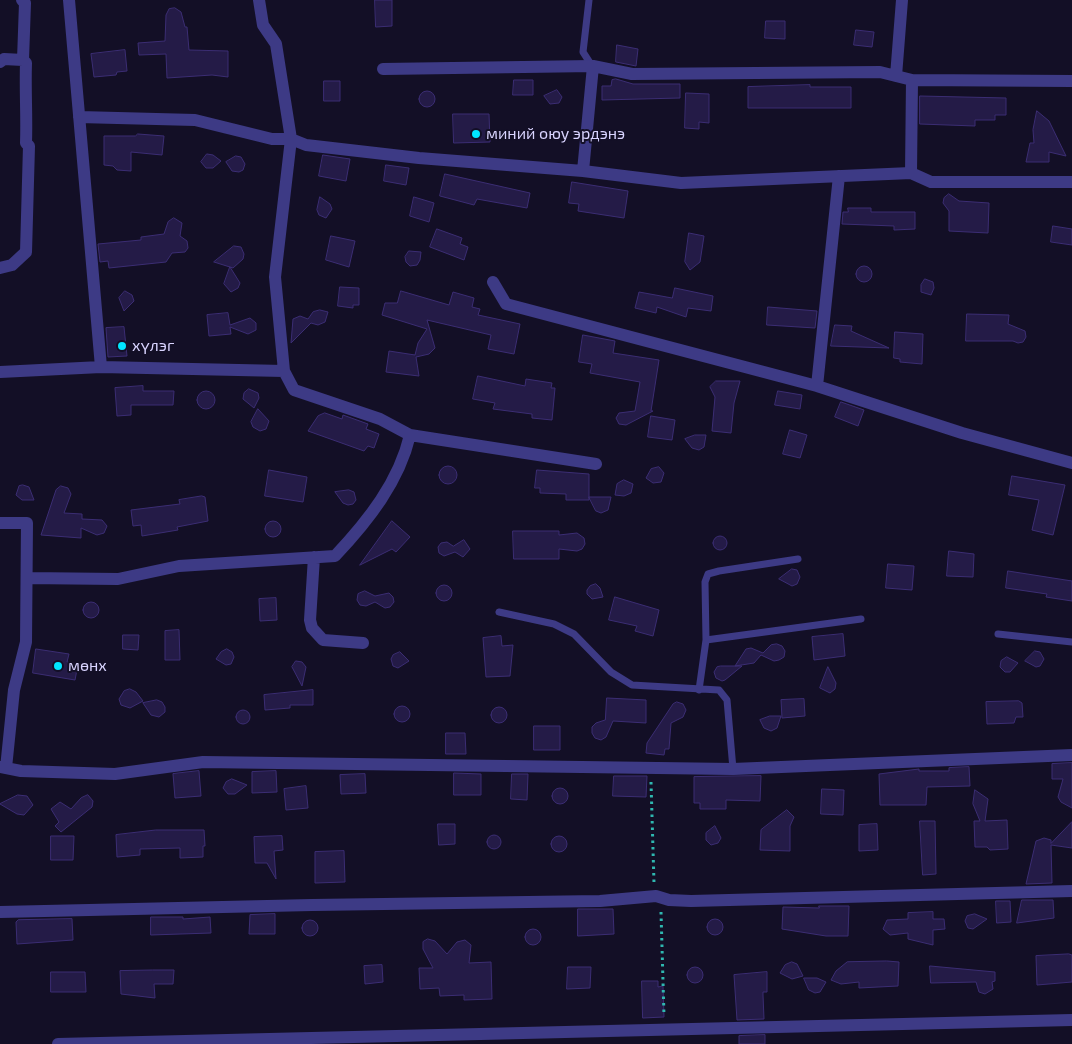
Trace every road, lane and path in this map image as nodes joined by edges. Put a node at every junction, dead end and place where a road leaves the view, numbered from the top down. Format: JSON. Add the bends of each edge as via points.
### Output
{"nodes":[{"id":1,"x":22,"y":0,"type":"edge"},
{"id":2,"x":69,"y":0,"type":"edge"},
{"id":3,"x":259,"y":0,"type":"edge"},
{"id":4,"x":589,"y":0,"type":"edge"},
{"id":5,"x":902,"y":0,"type":"edge"},
{"id":6,"x":23,"y":60,"type":"junction"},
{"id":7,"x":0,"y":62,"type":"edge"},
{"id":8,"x":593,"y":66,"type":"junction"},
{"id":9,"x":383,"y":69,"type":"dead end"},
{"id":10,"x":896,"y":76,"type":"junction"},
{"id":11,"x":912,"y":80,"type":"junction"},
{"id":12,"x":1072,"y":81,"type":"edge"},
{"id":13,"x":79,"y":117,"type":"junction"},
{"id":14,"x":291,"y":139,"type":"junction"},
{"id":15,"x":583,"y":171,"type":"junction"},
{"id":16,"x":911,"y":173,"type":"junction"},
{"id":17,"x":839,"y":176,"type":"junction"},
{"id":18,"x":1072,"y":182,"type":"edge"},
{"id":19,"x":0,"y":268,"type":"edge"},
{"id":20,"x":493,"y":282,"type":"dead end"},
{"id":21,"x":101,"y":367,"type":"junction"},
{"id":22,"x":284,"y":371,"type":"junction"},
{"id":23,"x":0,"y":372,"type":"edge"},
{"id":24,"x":817,"y":386,"type":"junction"},
{"id":25,"x":410,"y":435,"type":"junction"},
{"id":26,"x":1072,"y":463,"type":"edge"},
{"id":27,"x":596,"y":464,"type":"dead end"},
{"id":28,"x":0,"y":523,"type":"edge"},
{"id":29,"x":314,"y":557,"type":"junction"},
{"id":30,"x":798,"y":559,"type":"dead end"},
{"id":31,"x":28,"y":578,"type":"junction"},
{"id":32,"x":499,"y":612,"type":"dead end"},
{"id":33,"x":861,"y":619,"type":"dead end"},
{"id":34,"x":998,"y":634,"type":"dead end"},
{"id":35,"x":706,"y":640,"type":"junction"},
{"id":36,"x":1072,"y":642,"type":"edge"},
{"id":37,"x":364,"y":643,"type":"dead end"},
{"id":38,"x":699,"y":690,"type":"junction"},
{"id":39,"x":1072,"y":754,"type":"edge"},
{"id":40,"x":3,"y":767,"type":"edge"},
{"id":41,"x":733,"y":769,"type":"junction"},
{"id":42,"x":1072,"y":891,"type":"edge"},
{"id":43,"x":0,"y":912,"type":"edge"},
{"id":44,"x":1072,"y":1020,"type":"edge"},
{"id":45,"x":58,"y":1044,"type":"edge"}],
"edges":[{"from":1,"to":6,"type":"street","via":[[25,3]]},
{"from":2,"to":13,"type":"street"},
{"from":3,"to":14,"type":"street","via":[[263,25],[276,44]]},
{"from":4,"to":8,"type":"lane","via":[[583,52]]},
{"from":5,"to":10,"type":"street"},
{"from":6,"to":7,"type":"street","via":[[4,59]]},
{"from":6,"to":19,"type":"street","via":[[26,62],[26,143],[29,146],[26,252],[12,265]]},
{"from":8,"to":9,"type":"street"},
{"from":8,"to":10,"type":"street","via":[[632,74],[880,72]]},
{"from":8,"to":15,"type":"street"},
{"from":10,"to":11,"type":"street"},
{"from":11,"to":12,"type":"street"},
{"from":11,"to":16,"type":"street"},
{"from":13,"to":14,"type":"street","via":[[195,120],[272,139]]},
{"from":13,"to":21,"type":"street"},
{"from":14,"to":15,"type":"street","via":[[306,145],[419,158]]},
{"from":14,"to":22,"type":"street","via":[[275,277]]},
{"from":15,"to":17,"type":"street","via":[[681,183]]},
{"from":16,"to":17,"type":"street"},
{"from":16,"to":18,"type":"street","via":[[931,182]]},
{"from":17,"to":24,"type":"street"},
{"from":20,"to":24,"type":"street","via":[[506,304]]},
{"from":21,"to":22,"type":"street"},
{"from":21,"to":23,"type":"street"},
{"from":22,"to":25,"type":"street","via":[[294,390],[380,419]]},
{"from":24,"to":26,"type":"street","via":[[962,433]]},
{"from":25,"to":27,"type":"street"},
{"from":25,"to":29,"type":"street","via":[[406,455],[385,494],[354,536],[335,556]]},
{"from":28,"to":31,"type":"street","via":[[27,523]]},
{"from":29,"to":31,"type":"street","via":[[179,566],[118,579]]},
{"from":29,"to":37,"type":"street","via":[[312,628],[323,640]]},
{"from":30,"to":35,"type":"lane","via":[[708,574],[705,582]]},
{"from":31,"to":40,"type":"street","via":[[26,642],[14,690]]},
{"from":32,"to":38,"type":"lane","via":[[554,624],[574,634],[611,672],[632,686]]},
{"from":33,"to":35,"type":"lane"},
{"from":34,"to":36,"type":"lane"},
{"from":35,"to":38,"type":"lane"},
{"from":38,"to":41,"type":"lane","via":[[719,690],[727,700]]},
{"from":39,"to":41,"type":"street"},
{"from":40,"to":41,"type":"street","via":[[115,774],[203,762]]},
{"from":42,"to":43,"type":"street","via":[[691,901],[656,896],[600,902]]},
{"from":44,"to":45,"type":"street"}]}
